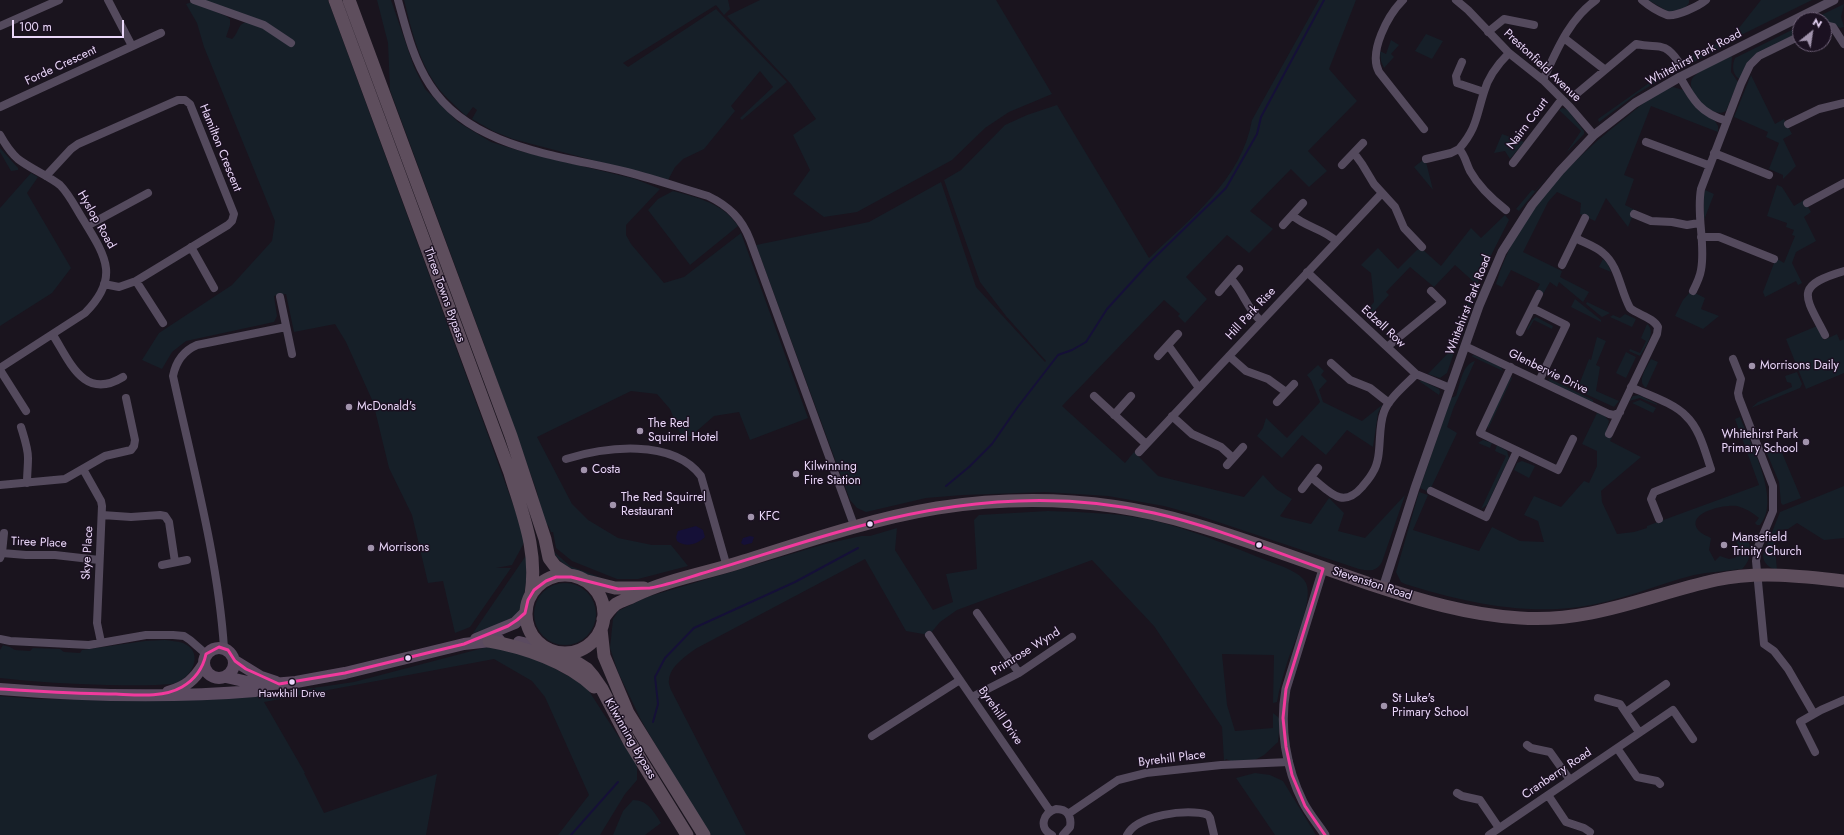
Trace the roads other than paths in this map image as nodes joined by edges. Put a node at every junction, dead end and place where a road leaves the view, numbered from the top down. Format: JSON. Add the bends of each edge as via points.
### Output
{"nodes":[{"id":1,"x":59,"y":0,"type":"edge"},
{"id":2,"x":108,"y":0,"type":"edge"},
{"id":3,"x":194,"y":0,"type":"edge"},
{"id":4,"x":336,"y":0,"type":"edge"},
{"id":5,"x":349,"y":0,"type":"edge"},
{"id":6,"x":398,"y":0,"type":"edge"},
{"id":7,"x":1403,"y":0,"type":"edge"},
{"id":8,"x":1456,"y":0,"type":"edge"},
{"id":9,"x":1596,"y":0,"type":"edge"},
{"id":10,"x":1642,"y":0,"type":"edge"},
{"id":11,"x":1834,"y":0,"type":"edge"},
{"id":12,"x":1701,"y":1,"type":"edge"},
{"id":13,"x":1534,"y":25,"type":"dead end"},
{"id":14,"x":0,"y":26,"type":"edge"},
{"id":15,"x":1832,"y":27,"type":"edge"},
{"id":16,"x":1488,"y":32,"type":"junction"},
{"id":17,"x":161,"y":33,"type":"dead end"},
{"id":18,"x":1564,"y":38,"type":"junction"},
{"id":19,"x":1792,"y":40,"type":"edge"},
{"id":20,"x":291,"y":43,"type":"dead end"},
{"id":21,"x":1844,"y":44,"type":"edge"},
{"id":22,"x":132,"y":46,"type":"junction"},
{"id":23,"x":1508,"y":53,"type":"junction"},
{"id":24,"x":1678,"y":61,"type":"dead end"},
{"id":25,"x":1462,"y":62,"type":"dead end"},
{"id":26,"x":1604,"y":69,"type":"junction"},
{"id":27,"x":1680,"y":77,"type":"junction"},
{"id":28,"x":1543,"y":80,"type":"junction"},
{"id":29,"x":1484,"y":92,"type":"junction"},
{"id":30,"x":1574,"y":96,"type":"dead end"},
{"id":31,"x":1562,"y":99,"type":"junction"},
{"id":32,"x":1844,"y":103,"type":"edge"},
{"id":33,"x":0,"y":107,"type":"edge"},
{"id":34,"x":1726,"y":121,"type":"junction"},
{"id":35,"x":1788,"y":124,"type":"dead end"},
{"id":36,"x":1424,"y":129,"type":"dead end"},
{"id":37,"x":0,"y":135,"type":"edge"},
{"id":38,"x":1594,"y":135,"type":"junction"},
{"id":39,"x":1646,"y":142,"type":"dead end"},
{"id":40,"x":1363,"y":143,"type":"dead end"},
{"id":41,"x":1459,"y":149,"type":"junction"},
{"id":42,"x":1354,"y":153,"type":"junction"},
{"id":43,"x":1714,"y":153,"type":"junction"},
{"id":44,"x":1426,"y":159,"type":"dead end"},
{"id":45,"x":1513,"y":163,"type":"dead end"},
{"id":46,"x":1342,"y":165,"type":"dead end"},
{"id":47,"x":1708,"y":165,"type":"junction"},
{"id":48,"x":1770,"y":175,"type":"dead end"},
{"id":49,"x":46,"y":176,"type":"junction"},
{"id":50,"x":1844,"y":183,"type":"edge"},
{"id":51,"x":148,"y":193,"type":"dead end"},
{"id":52,"x":1382,"y":193,"type":"junction"},
{"id":53,"x":1807,"y":202,"type":"dead end"},
{"id":54,"x":1303,"y":203,"type":"dead end"},
{"id":55,"x":1506,"y":210,"type":"dead end"},
{"id":56,"x":1634,"y":214,"type":"dead end"},
{"id":57,"x":1292,"y":215,"type":"junction"},
{"id":58,"x":1585,"y":218,"type":"dead end"},
{"id":59,"x":1700,"y":223,"type":"junction"},
{"id":60,"x":1283,"y":225,"type":"dead end"},
{"id":61,"x":87,"y":226,"type":"junction"},
{"id":62,"x":1701,"y":237,"type":"junction"},
{"id":63,"x":1576,"y":238,"type":"junction"},
{"id":64,"x":1336,"y":241,"type":"junction"},
{"id":65,"x":191,"y":247,"type":"junction"},
{"id":66,"x":1422,"y":247,"type":"dead end"},
{"id":67,"x":1774,"y":259,"type":"dead end"},
{"id":68,"x":1562,"y":265,"type":"dead end"},
{"id":69,"x":1239,"y":269,"type":"dead end"},
{"id":70,"x":1844,"y":271,"type":"edge"},
{"id":71,"x":1307,"y":272,"type":"junction"},
{"id":72,"x":1231,"y":278,"type":"junction"},
{"id":73,"x":136,"y":281,"type":"junction"},
{"id":74,"x":104,"y":284,"type":"junction"},
{"id":75,"x":214,"y":288,"type":"dead end"},
{"id":76,"x":1431,"y":291,"type":"dead end"},
{"id":77,"x":1693,"y":291,"type":"dead end"},
{"id":78,"x":1219,"y":292,"type":"dead end"},
{"id":79,"x":1539,"y":294,"type":"dead end"},
{"id":80,"x":280,"y":297,"type":"dead end"},
{"id":81,"x":1532,"y":308,"type":"junction"},
{"id":82,"x":1261,"y":321,"type":"junction"},
{"id":83,"x":163,"y":323,"type":"dead end"},
{"id":84,"x":286,"y":327,"type":"junction"},
{"id":85,"x":1520,"y":332,"type":"dead end"},
{"id":86,"x":1178,"y":334,"type":"dead end"},
{"id":87,"x":53,"y":335,"type":"junction"},
{"id":88,"x":1825,"y":335,"type":"dead end"},
{"id":89,"x":1168,"y":345,"type":"junction"},
{"id":90,"x":1465,"y":346,"type":"junction"},
{"id":91,"x":1386,"y":347,"type":"junction"},
{"id":92,"x":292,"y":354,"type":"dead end"},
{"id":93,"x":1158,"y":356,"type":"dead end"},
{"id":94,"x":1229,"y":356,"type":"junction"},
{"id":95,"x":1733,"y":359,"type":"dead end"},
{"id":96,"x":1331,"y":363,"type":"dead end"},
{"id":97,"x":1511,"y":367,"type":"junction"},
{"id":98,"x":0,"y":369,"type":"edge"},
{"id":99,"x":1416,"y":374,"type":"junction"},
{"id":100,"x":123,"y":377,"type":"dead end"},
{"id":101,"x":1539,"y":381,"type":"junction"},
{"id":102,"x":1294,"y":384,"type":"dead end"},
{"id":103,"x":1631,"y":387,"type":"junction"},
{"id":104,"x":1199,"y":388,"type":"junction"},
{"id":105,"x":1450,"y":388,"type":"junction"},
{"id":106,"x":1286,"y":392,"type":"junction"},
{"id":107,"x":1094,"y":396,"type":"dead end"},
{"id":108,"x":1131,"y":396,"type":"dead end"},
{"id":109,"x":126,"y":398,"type":"dead end"},
{"id":110,"x":1277,"y":402,"type":"dead end"},
{"id":111,"x":1389,"y":403,"type":"junction"},
{"id":112,"x":26,"y":411,"type":"dead end"},
{"id":113,"x":1620,"y":412,"type":"junction"},
{"id":114,"x":1114,"y":415,"type":"junction"},
{"id":115,"x":1172,"y":416,"type":"junction"},
{"id":116,"x":21,"y":427,"type":"dead end"},
{"id":117,"x":1609,"y":434,"type":"dead end"},
{"id":118,"x":1573,"y":439,"type":"dead end"},
{"id":119,"x":1146,"y":444,"type":"junction"},
{"id":120,"x":1243,"y":447,"type":"dead end"},
{"id":121,"x":1517,"y":451,"type":"junction"},
{"id":122,"x":1139,"y":452,"type":"dead end"},
{"id":123,"x":1233,"y":458,"type":"junction"},
{"id":124,"x":566,"y":459,"type":"dead end"},
{"id":125,"x":1227,"y":465,"type":"dead end"},
{"id":126,"x":1318,"y":468,"type":"dead end"},
{"id":127,"x":83,"y":469,"type":"junction"},
{"id":128,"x":1311,"y":477,"type":"junction"},
{"id":129,"x":27,"y":483,"type":"junction"},
{"id":130,"x":0,"y":485,"type":"edge"},
{"id":131,"x":1302,"y":489,"type":"dead end"},
{"id":132,"x":1431,"y":491,"type":"dead end"},
{"id":133,"x":102,"y":515,"type":"junction"},
{"id":134,"x":1659,"y":519,"type":"dead end"},
{"id":135,"x":855,"y":528,"type":"junction"},
{"id":136,"x":4,"y":534,"type":"dead end"},
{"id":137,"x":1,"y":556,"type":"edge"},
{"id":138,"x":99,"y":560,"type":"junction"},
{"id":139,"x":187,"y":560,"type":"dead end"},
{"id":140,"x":175,"y":562,"type":"junction"},
{"id":141,"x":162,"y":564,"type":"dead end"},
{"id":142,"x":727,"y":567,"type":"junction"},
{"id":143,"x":1323,"y":569,"type":"junction"},
{"id":144,"x":569,"y":576,"type":"junction"},
{"id":145,"x":1758,"y":576,"type":"junction"},
{"id":146,"x":583,"y":580,"type":"junction"},
{"id":147,"x":1844,"y":582,"type":"edge"},
{"id":148,"x":650,"y":588,"type":"junction"},
{"id":149,"x":1383,"y":588,"type":"junction"},
{"id":150,"x":531,"y":595,"type":"junction"},
{"id":151,"x":526,"y":612,"type":"junction"},
{"id":152,"x":976,"y":613,"type":"dead end"},
{"id":153,"x":602,"y":624,"type":"junction"},
{"id":154,"x":929,"y":635,"type":"dead end"},
{"id":155,"x":1072,"y":638,"type":"dead end"},
{"id":156,"x":0,"y":639,"type":"edge"},
{"id":157,"x":489,"y":641,"type":"junction"},
{"id":158,"x":101,"y":642,"type":"junction"},
{"id":159,"x":464,"y":644,"type":"junction"},
{"id":160,"x":224,"y":648,"type":"junction"},
{"id":161,"x":549,"y":649,"type":"junction"},
{"id":162,"x":562,"y":653,"type":"junction"},
{"id":163,"x":205,"y":659,"type":"junction"},
{"id":164,"x":235,"y":661,"type":"junction"},
{"id":165,"x":1019,"y":673,"type":"junction"},
{"id":166,"x":223,"y":678,"type":"junction"},
{"id":167,"x":960,"y":680,"type":"junction"},
{"id":168,"x":279,"y":684,"type":"junction"},
{"id":169,"x":1666,"y":684,"type":"dead end"},
{"id":170,"x":0,"y":689,"type":"edge"},
{"id":171,"x":157,"y":695,"type":"junction"},
{"id":172,"x":178,"y":695,"type":"junction"},
{"id":173,"x":972,"y":697,"type":"junction"},
{"id":174,"x":1598,"y":698,"type":"dead end"},
{"id":175,"x":1844,"y":700,"type":"edge"},
{"id":176,"x":608,"y":701,"type":"junction"},
{"id":177,"x":1626,"y":712,"type":"junction"},
{"id":178,"x":1814,"y":714,"type":"junction"},
{"id":179,"x":1639,"y":732,"type":"junction"},
{"id":180,"x":872,"y":736,"type":"dead end"},
{"id":181,"x":1693,"y":739,"type":"dead end"},
{"id":182,"x":1527,"y":745,"type":"dead end"},
{"id":183,"x":1617,"y":748,"type":"junction"},
{"id":184,"x":1815,"y":752,"type":"dead end"},
{"id":185,"x":1289,"y":762,"type":"junction"},
{"id":186,"x":1570,"y":780,"type":"junction"},
{"id":187,"x":1660,"y":784,"type":"dead end"},
{"id":188,"x":1457,"y":793,"type":"dead end"},
{"id":189,"x":1548,"y":795,"type":"junction"},
{"id":190,"x":1050,"y":810,"type":"junction"},
{"id":191,"x":1068,"y":814,"type":"junction"},
{"id":192,"x":1499,"y":828,"type":"junction"},
{"id":193,"x":1590,"y":832,"type":"dead end"},
{"id":194,"x":1045,"y":833,"type":"edge"},
{"id":195,"x":687,"y":835,"type":"edge"},
{"id":196,"x":704,"y":835,"type":"edge"},
{"id":197,"x":1063,"y":835,"type":"edge"},
{"id":198,"x":1127,"y":835,"type":"edge"},
{"id":199,"x":1214,"y":835,"type":"edge"},
{"id":200,"x":1325,"y":835,"type":"edge"},
{"id":201,"x":1489,"y":835,"type":"edge"}],
"edges":[{"from":1,"to":14,"type":"street"},
{"from":2,"to":22,"type":"street"},
{"from":3,"to":20,"type":"street","via":[[264,25]]},
{"from":4,"to":150,"type":"highway","name":"Three Towns Bypass","via":[[510,473],[532,549],[534,567]]},
{"from":5,"to":144,"type":"highway","name":"Three Towns Bypass","via":[[511,436],[549,558]]},
{"from":6,"to":135,"type":"street","via":[[410,45],[430,85],[443,102],[474,126],[504,141],[629,172],[708,196],[724,204],[735,214],[750,240]]},
{"from":7,"to":36,"type":"street","via":[[1393,12],[1377,45],[1375,63],[1379,72]]},
{"from":8,"to":16,"type":"street","name":"Prestonfield Avenue"},
{"from":9,"to":18,"type":"street","via":[[1582,11]]},
{"from":10,"to":12,"type":"street","via":[[1670,15]]},
{"from":11,"to":27,"type":"street","name":"Whitehirst Park Road"},
{"from":13,"to":16,"type":"street","name":"Prestonfield Avenue","via":[[1504,19]]},
{"from":15,"to":21,"type":"street"},
{"from":16,"to":23,"type":"street","name":"Prestonfield Avenue"},
{"from":17,"to":22,"type":"street","name":"Forde Crescent"},
{"from":18,"to":26,"type":"street"},
{"from":18,"to":28,"type":"street"},
{"from":19,"to":34,"type":"street","via":[[1759,56],[1750,65]]},
{"from":22,"to":33,"type":"street","name":"Forde Crescent"},
{"from":23,"to":28,"type":"street","name":"Prestonfield Avenue"},
{"from":23,"to":29,"type":"street","via":[[1495,68]]},
{"from":24,"to":26,"type":"street","via":[[1670,50],[1664,47],[1636,44]]},
{"from":25,"to":29,"type":"street","via":[[1456,76],[1457,83]]},
{"from":26,"to":30,"type":"street"},
{"from":27,"to":34,"type":"street","via":[[1701,109]]},
{"from":27,"to":38,"type":"street","name":"Whitehirst Park Road","via":[[1635,103]]},
{"from":28,"to":31,"type":"street","name":"Prestonfield Avenue"},
{"from":29,"to":41,"type":"street","via":[[1477,121]]},
{"from":31,"to":38,"type":"street","name":"Prestonfield Avenue"},
{"from":31,"to":45,"type":"street","name":"Nairn Court"},
{"from":32,"to":35,"type":"street","via":[[1819,109]]},
{"from":34,"to":43,"type":"street"},
{"from":37,"to":49,"type":"street","name":"Hyslop Road","via":[[17,158]]},
{"from":38,"to":90,"type":"street","name":"Whitehirst Park Road","via":[[1548,184],[1516,229],[1488,282]]},
{"from":39,"to":47,"type":"street"},
{"from":40,"to":42,"type":"street"},
{"from":41,"to":44,"type":"street"},
{"from":41,"to":55,"type":"street","via":[[1480,186]]},
{"from":42,"to":46,"type":"street"},
{"from":42,"to":52,"type":"street"},
{"from":43,"to":47,"type":"street"},
{"from":43,"to":48,"type":"street"},
{"from":47,"to":59,"type":"street","via":[[1699,201]]},
{"from":49,"to":61,"type":"street","name":"Hyslop Road","via":[[66,192]]},
{"from":49,"to":65,"type":"street","name":"Hamilton Crescent","via":[[78,144],[178,100],[185,100],[190,104],[234,214],[230,223]]},
{"from":50,"to":53,"type":"street"},
{"from":51,"to":61,"type":"street"},
{"from":52,"to":64,"type":"street","name":"Hill Park Rise"},
{"from":52,"to":66,"type":"street","via":[[1395,208],[1404,228]]},
{"from":54,"to":57,"type":"street"},
{"from":56,"to":59,"type":"street","via":[[1651,221],[1687,225]]},
{"from":57,"to":60,"type":"street"},
{"from":57,"to":64,"type":"street"},
{"from":58,"to":63,"type":"street"},
{"from":59,"to":62,"type":"street"},
{"from":61,"to":74,"type":"street","name":"Hyslop Road","via":[[104,256]]},
{"from":62,"to":67,"type":"street","via":[[1718,238]]},
{"from":62,"to":77,"type":"street","via":[[1701,272]]},
{"from":63,"to":68,"type":"street"},
{"from":63,"to":103,"type":"street","via":[[1607,256],[1630,308],[1652,320],[1658,327]]},
{"from":64,"to":71,"type":"street","name":"Hill Park Rise"},
{"from":65,"to":73,"type":"street","name":"Hamilton Crescent"},
{"from":65,"to":75,"type":"street"},
{"from":69,"to":72,"type":"street"},
{"from":70,"to":88,"type":"street","via":[[1814,282],[1808,292],[1807,300]]},
{"from":71,"to":82,"type":"street","name":"Hill Park Rise"},
{"from":71,"to":91,"type":"street","name":"Edzell Row"},
{"from":72,"to":78,"type":"street"},
{"from":72,"to":82,"type":"street","via":[[1250,309]]},
{"from":73,"to":74,"type":"street","name":"Hamilton Crescent","via":[[119,287]]},
{"from":73,"to":83,"type":"street"},
{"from":74,"to":87,"type":"street","name":"Hyslop Road","via":[[97,300],[85,313]]},
{"from":76,"to":91,"type":"street","via":[[1442,302]]},
{"from":79,"to":81,"type":"street"},
{"from":80,"to":84,"type":"street"},
{"from":81,"to":85,"type":"street"},
{"from":81,"to":101,"type":"street","via":[[1566,325]]},
{"from":82,"to":94,"type":"street","name":"Hill Park Rise"},
{"from":84,"to":92,"type":"street"},
{"from":84,"to":160,"type":"street","via":[[190,348],[181,356],[173,376],[208,538],[222,620]]},
{"from":86,"to":89,"type":"street"},
{"from":87,"to":98,"type":"street","name":"Hyslop Road"},
{"from":87,"to":100,"type":"street","via":[[77,372],[86,381],[105,384]]},
{"from":89,"to":93,"type":"street"},
{"from":89,"to":104,"type":"street"},
{"from":90,"to":97,"type":"street","name":"Glenbervie Drive"},
{"from":90,"to":105,"type":"street","name":"Whitehirst Park Road"},
{"from":91,"to":99,"type":"street","name":"Edzell Row"},
{"from":94,"to":104,"type":"street","name":"Hill Park Rise"},
{"from":94,"to":106,"type":"street","via":[[1246,371],[1268,379]]},
{"from":95,"to":145,"type":"street","via":[[1741,379],[1739,398],[1774,491],[1773,511],[1757,554]]},
{"from":96,"to":111,"type":"street","via":[[1350,380],[1370,388]]},
{"from":97,"to":101,"type":"street","name":"Glenbervie Drive"},
{"from":97,"to":121,"type":"street","via":[[1480,433]]},
{"from":98,"to":112,"type":"street"},
{"from":99,"to":105,"type":"street","name":"Edzell Row"},
{"from":99,"to":111,"type":"street"},
{"from":101,"to":113,"type":"street","name":"Glenbervie Drive","via":[[1609,414]]},
{"from":102,"to":106,"type":"street"},
{"from":103,"to":113,"type":"street"},
{"from":103,"to":134,"type":"street","via":[[1688,417],[1711,469],[1654,492],[1651,499]]},
{"from":104,"to":115,"type":"street","name":"Hill Park Rise"},
{"from":105,"to":149,"type":"street","name":"Whitehirst Park Road"},
{"from":106,"to":110,"type":"street"},
{"from":107,"to":114,"type":"street"},
{"from":108,"to":114,"type":"street"},
{"from":109,"to":127,"type":"street","via":[[134,446],[130,450],[105,456]]},
{"from":111,"to":128,"type":"street","via":[[1382,416],[1376,467],[1356,493],[1346,498],[1336,496]]},
{"from":113,"to":117,"type":"street"},
{"from":114,"to":119,"type":"street"},
{"from":115,"to":119,"type":"street","name":"Hill Park Rise"},
{"from":115,"to":123,"type":"street","via":[[1192,434],[1221,447]]},
{"from":116,"to":129,"type":"street","via":[[28,458]]},
{"from":118,"to":121,"type":"street","via":[[1558,470]]},
{"from":119,"to":122,"type":"street","name":"Hill Park Rise"},
{"from":120,"to":123,"type":"street"},
{"from":121,"to":132,"type":"street","via":[[1486,517]]},
{"from":123,"to":125,"type":"street"},
{"from":124,"to":142,"type":"street","via":[[589,452],[618,448],[650,451],[677,457],[686,462],[701,476]]},
{"from":126,"to":128,"type":"street"},
{"from":127,"to":129,"type":"street","via":[[61,480]]},
{"from":127,"to":133,"type":"street","name":"Skye Place","via":[[101,501]]},
{"from":128,"to":131,"type":"street"},
{"from":129,"to":130,"type":"street"},
{"from":133,"to":138,"type":"street","name":"Skye Place"},
{"from":133,"to":140,"type":"street","via":[[131,518],[165,516],[169,522]]},
{"from":135,"to":142,"type":"highway","name":"Stevenston Road"},
{"from":135,"to":143,"type":"highway","name":"Stevenston Road","via":[[888,518],[939,508],[983,503],[1075,502],[1115,506],[1194,524]]},
{"from":136,"to":137,"type":"street","name":"Tiree Place"},
{"from":137,"to":138,"type":"street","name":"Tiree Place","via":[[56,554]]},
{"from":138,"to":158,"type":"street","name":"Skye Place","via":[[97,623]]},
{"from":139,"to":140,"type":"street"},
{"from":140,"to":141,"type":"street"},
{"from":142,"to":148,"type":"highway","name":"Stevenston Road"},
{"from":143,"to":149,"type":"highway","name":"Stevenston Road"},
{"from":143,"to":185,"type":"street","via":[[1284,701],[1284,739]]},
{"from":144,"to":146,"type":"highway"},
{"from":144,"to":150,"type":"highway","via":[[561,575],[547,579]]},
{"from":145,"to":147,"type":"highway","name":"Stevenston Road"},
{"from":145,"to":149,"type":"highway","name":"Stevenston Road","via":[[1718,580],[1607,611],[1551,619],[1458,610]]},
{"from":145,"to":178,"type":"street","via":[[1764,644],[1774,651],[1788,669]]},
{"from":146,"to":148,"type":"highway","via":[[615,588]]},
{"from":146,"to":153,"type":"highway","via":[[592,586],[599,596],[603,606]]},
{"from":148,"to":153,"type":"highway","via":[[619,602],[609,611]]},
{"from":150,"to":151,"type":"highway"},
{"from":151,"to":159,"type":"main road","via":[[515,623]]},
{"from":151,"to":161,"type":"highway","via":[[533,636]]},
{"from":152,"to":165,"type":"street"},
{"from":153,"to":162,"type":"highway","via":[[597,636],[584,648]]},
{"from":153,"to":196,"type":"highway","name":"Kilwinning Bypass","via":[[604,656],[628,713]]},
{"from":154,"to":167,"type":"street","name":"Byrehill Drive"},
{"from":155,"to":165,"type":"street","name":"Primrose Wynd"},
{"from":156,"to":158,"type":"street","via":[[89,645]]},
{"from":157,"to":159,"type":"main road"},
{"from":157,"to":161,"type":"main road","via":[[513,640]]},
{"from":157,"to":176,"type":"highway","via":[[522,648],[572,670]]},
{"from":158,"to":163,"type":"street","via":[[146,635],[184,636]]},
{"from":159,"to":168,"type":"main road","via":[[345,673]]},
{"from":160,"to":163,"type":"main road","via":[[214,648]]},
{"from":160,"to":164,"type":"main road","via":[[231,653]]},
{"from":161,"to":162,"type":"highway"},
{"from":162,"to":176,"type":"highway","name":"Kilwinning Bypass","via":[[584,666],[594,676]]},
{"from":163,"to":166,"type":"main road","via":[[205,669],[211,676]]},
{"from":163,"to":171,"type":"main road","via":[[192,680],[181,688]]},
{"from":164,"to":166,"type":"main road","via":[[233,670]]},
{"from":164,"to":168,"type":"main road","via":[[260,677]]},
{"from":165,"to":173,"type":"street","name":"Primrose Wynd"},
{"from":166,"to":168,"type":"main road","via":[[254,685]]},
{"from":166,"to":172,"type":"main road","via":[[205,689]]},
{"from":167,"to":173,"type":"street","name":"Byrehill Drive"},
{"from":167,"to":180,"type":"street"},
{"from":168,"to":172,"type":"main road","via":[[255,691]]},
{"from":169,"to":177,"type":"street"},
{"from":170,"to":171,"type":"main road"},
{"from":171,"to":172,"type":"main road"},
{"from":173,"to":190,"type":"street","name":"Byrehill Drive"},
{"from":174,"to":177,"type":"street","via":[[1620,704]]},
{"from":175,"to":178,"type":"street"},
{"from":176,"to":195,"type":"highway","name":"Kilwinning Bypass","via":[[629,742]]},
{"from":177,"to":179,"type":"street"},
{"from":178,"to":184,"type":"street","via":[[1800,722]]},
{"from":179,"to":181,"type":"street","name":"Cranberry Road","via":[[1673,710]]},
{"from":179,"to":183,"type":"street","name":"Cranberry Road"},
{"from":182,"to":186,"type":"street","via":[[1550,752]]},
{"from":183,"to":186,"type":"street","name":"Cranberry Road"},
{"from":183,"to":187,"type":"street","via":[[1637,777]]},
{"from":185,"to":191,"type":"street","name":"Byrehill Place","via":[[1146,773],[1118,780]]},
{"from":185,"to":200,"type":"street","via":[[1303,803]]},
{"from":186,"to":189,"type":"street","name":"Cranberry Road"},
{"from":188,"to":192,"type":"street","via":[[1480,800]]},
{"from":189,"to":192,"type":"street","name":"Cranberry Road"},
{"from":189,"to":193,"type":"street","via":[[1566,822]]},
{"from":190,"to":191,"type":"street","via":[[1061,809]]},
{"from":190,"to":194,"type":"street","via":[[1044,820]]},
{"from":191,"to":197,"type":"street","via":[[1070,827]]},
{"from":192,"to":201,"type":"street","name":"Cranberry Road"},
{"from":198,"to":199,"type":"street","via":[[1132,828],[1154,817],[1196,813],[1208,815]]}]}
